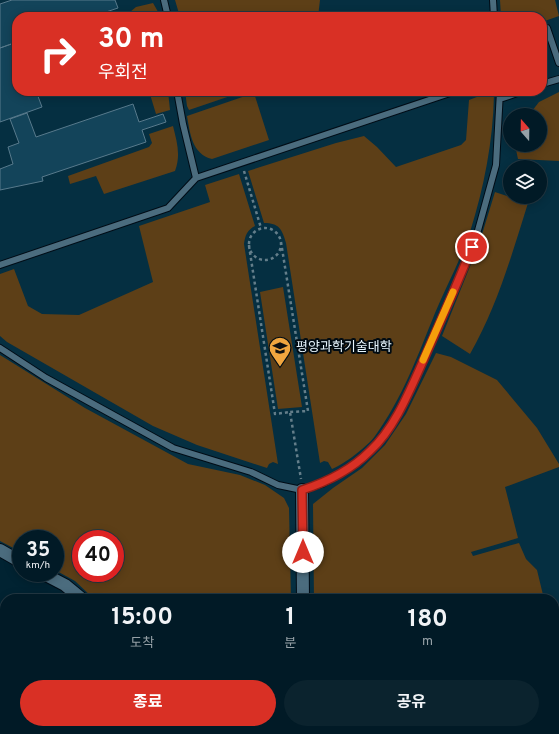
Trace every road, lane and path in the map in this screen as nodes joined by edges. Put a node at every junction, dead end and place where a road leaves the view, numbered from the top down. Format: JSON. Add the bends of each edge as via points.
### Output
{"nodes":[{"id":1,"x":164,"y":0,"type":"edge"},
{"id":2,"x":493,"y":0,"type":"edge"},
{"id":3,"x":167,"y":12,"type":"edge"},
{"id":4,"x":494,"y":12,"type":"edge"},
{"id":5,"x":547,"y":31,"type":"edge"},
{"id":6,"x":559,"y":63,"type":"edge"},
{"id":7,"x":559,"y":78,"type":"edge"},
{"id":8,"x":547,"y":82,"type":"edge"},
{"id":9,"x":178,"y":96,"type":"edge"},
{"id":10,"x":441,"y":96,"type":"edge"},
{"id":11,"x":509,"y":96,"type":"edge"},
{"id":12,"x":500,"y":99,"type":"joint"},
{"id":13,"x":242,"y":162,"type":"junction"},
{"id":14,"x":196,"y":178,"type":"junction"},
{"id":15,"x":261,"y":228,"type":"junction"},
{"id":16,"x":281,"y":242,"type":"junction"},
{"id":17,"x":249,"y":246,"type":"junction"},
{"id":18,"x":0,"y":265,"type":"edge"},
{"id":19,"x":0,"y":348,"type":"edge"},
{"id":20,"x":290,"y":412,"type":"junction"},
{"id":21,"x":302,"y":490,"type":"junction"},
{"id":22,"x":0,"y":550,"type":"edge"},
{"id":23,"x":12,"y":557,"type":"edge"},
{"id":24,"x":59,"y":582,"type":"edge"},
{"id":25,"x":76,"y":594,"type":"edge"},
{"id":26,"x":303,"y":594,"type":"edge"}],
"edges":[{"from":1,"to":3,"type":"lane"},
{"from":2,"to":4,"type":"lane"},
{"from":5,"to":6,"type":"lane"},
{"from":7,"to":8,"type":"lane"},
{"from":9,"to":14,"type":"lane"},
{"from":10,"to":13,"type":"lane"},
{"from":11,"to":12,"type":"lane"},
{"from":12,"to":21,"type":"lane","via":[[496,165],[477,234],[408,394],[390,427],[371,450],[345,471],[322,484]]},
{"from":13,"to":14,"type":"lane"},
{"from":13,"to":15,"type":"path"},
{"from":14,"to":18,"type":"lane","via":[[168,208]]},
{"from":15,"to":16,"type":"path","via":[[274,230]]},
{"from":15,"to":17,"type":"path","via":[[253,233]]},
{"from":16,"to":17,"type":"path","via":[[277,254],[265,260],[253,254]]},
{"from":16,"to":20,"type":"path","via":[[308,411]]},
{"from":17,"to":20,"type":"path","via":[[275,414]]},
{"from":19,"to":21,"type":"lane","via":[[46,378],[173,448],[251,472],[278,485]]},
{"from":20,"to":21,"type":"path"},
{"from":21,"to":26,"type":"street"},
{"from":22,"to":23,"type":"street"},
{"from":24,"to":25,"type":"street"}]}
